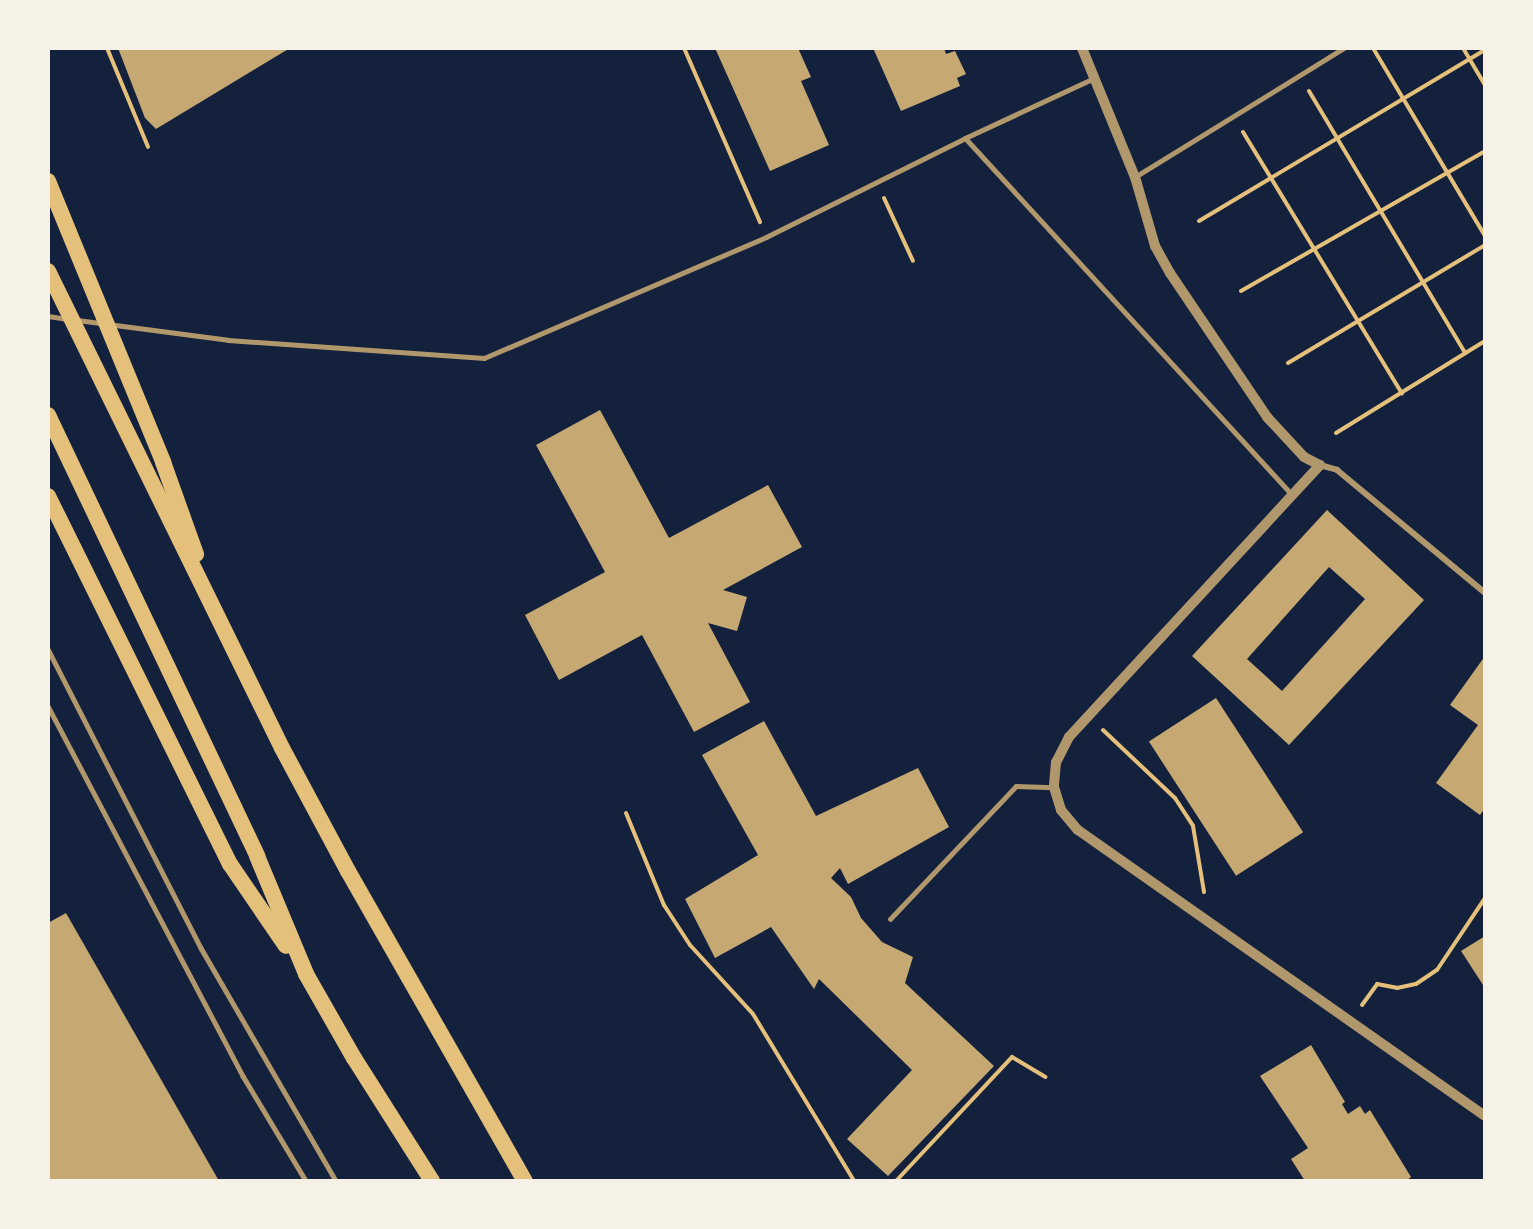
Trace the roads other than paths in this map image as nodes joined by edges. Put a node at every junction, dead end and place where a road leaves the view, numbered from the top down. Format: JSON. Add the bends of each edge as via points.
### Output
{"nodes":[{"id":1,"x":1082,"y":48,"type":"edge"},
{"id":2,"x":1344,"y":48,"type":"edge"},
{"id":3,"x":1092,"y":79,"type":"junction"},
{"id":4,"x":965,"y":138,"type":"junction"},
{"id":5,"x":1135,"y":177,"type":"junction"},
{"id":6,"x":48,"y":181,"type":"edge"},
{"id":7,"x":48,"y":270,"type":"edge"},
{"id":8,"x":48,"y":316,"type":"edge"},
{"id":9,"x":48,"y":415,"type":"edge"},
{"id":10,"x":1320,"y":465,"type":"junction"},
{"id":11,"x":1291,"y":494,"type":"junction"},
{"id":12,"x":48,"y":496,"type":"edge"},
{"id":13,"x":1485,"y":593,"type":"edge"},
{"id":14,"x":225,"y":634,"type":"junction"},
{"id":15,"x":48,"y":649,"type":"edge"},
{"id":16,"x":48,"y":706,"type":"edge"},
{"id":17,"x":1054,"y":787,"type":"junction"},
{"id":18,"x":890,"y":919,"type":"dead end"},
{"id":19,"x":306,"y":974,"type":"junction"},
{"id":20,"x":1485,"y":1116,"type":"edge"},
{"id":21,"x":306,"y":1181,"type":"edge"},
{"id":22,"x":336,"y":1181,"type":"edge"},
{"id":23,"x":432,"y":1181,"type":"edge"},
{"id":24,"x":525,"y":1181,"type":"edge"}],
"edges":[{"from":1,"to":3,"type":"street"},
{"from":2,"to":5,"type":"lane"},
{"from":3,"to":4,"type":"street"},
{"from":3,"to":5,"type":"street"},
{"from":4,"to":8,"type":"street","via":[[766,237],[484,358],[228,340]]},
{"from":4,"to":11,"type":"street"},
{"from":5,"to":10,"type":"street","via":[[1155,246],[1194,312],[1267,417],[1304,457]]},
{"from":6,"to":14,"type":"highway","via":[[163,462]]},
{"from":7,"to":14,"type":"highway"},
{"from":9,"to":19,"type":"highway","via":[[257,856]]},
{"from":10,"to":11,"type":"street"},
{"from":10,"to":13,"type":"street","via":[[1337,470]]},
{"from":11,"to":17,"type":"street","via":[[1069,736],[1056,762]]},
{"from":12,"to":19,"type":"highway","via":[[230,864]]},
{"from":14,"to":24,"type":"highway","via":[[348,871]]},
{"from":15,"to":22,"type":"lane","via":[[201,948]]},
{"from":16,"to":21,"type":"lane","via":[[238,1066]]},
{"from":17,"to":18,"type":"lane","via":[[1016,786]]},
{"from":17,"to":20,"type":"street","via":[[1061,810],[1078,830]]},
{"from":19,"to":23,"type":"highway"}]}
